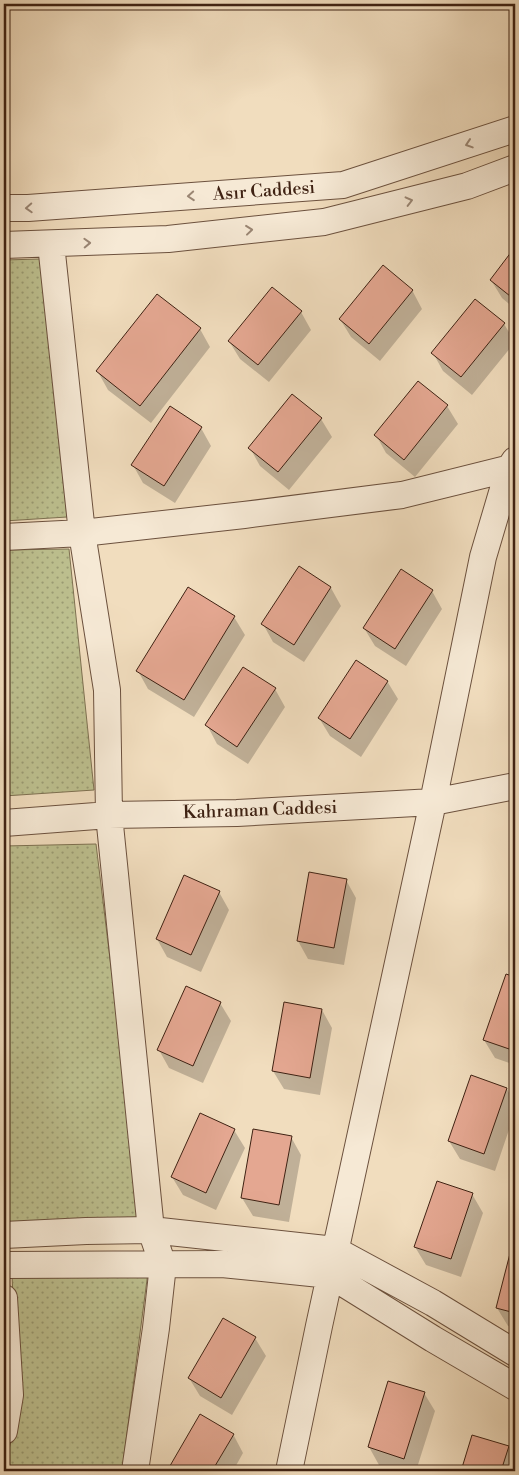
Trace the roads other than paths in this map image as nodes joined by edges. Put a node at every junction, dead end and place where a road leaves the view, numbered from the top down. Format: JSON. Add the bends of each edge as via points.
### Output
{"nodes":[{"id":1,"x":515,"y":129,"type":"edge"},
{"id":2,"x":515,"y":168,"type":"edge"},
{"id":3,"x":4,"y":208,"type":"edge"},
{"id":4,"x":51,"y":244,"type":"junction"},
{"id":5,"x":4,"y":245,"type":"edge"},
{"id":6,"x":513,"y":465,"type":"edge"},
{"id":7,"x":82,"y":533,"type":"junction"},
{"id":8,"x":4,"y":537,"type":"edge"},
{"id":9,"x":515,"y":786,"type":"edge"},
{"id":10,"x":433,"y":802,"type":"junction"},
{"id":11,"x":108,"y":815,"type":"junction"},
{"id":12,"x":4,"y":823,"type":"edge"},
{"id":13,"x":151,"y":1230,"type":"junction"},
{"id":14,"x":4,"y":1235,"type":"edge"},
{"id":15,"x":335,"y":1250,"type":"junction"},
{"id":16,"x":4,"y":1265,"type":"edge"},
{"id":17,"x":163,"y":1265,"type":"junction"},
{"id":18,"x":330,"y":1275,"type":"junction"},
{"id":19,"x":4,"y":1298,"type":"edge"},
{"id":20,"x":515,"y":1353,"type":"edge"},
{"id":21,"x":515,"y":1387,"type":"edge"},
{"id":22,"x":4,"y":1431,"type":"edge"},
{"id":23,"x":135,"y":1471,"type":"edge"},
{"id":24,"x":289,"y":1471,"type":"edge"}],
"edges":[{"from":1,"to":3,"type":"street","name":"Asır Caddesi","one_way":true,"via":[[343,185]]},
{"from":4,"to":2,"type":"street","name":"Asır Caddesi","one_way":true,"via":[[168,239],[324,222],[467,186]]},
{"from":4,"to":5,"type":"street","name":"Asır Caddesi"},
{"from":4,"to":7,"type":"street"},
{"from":6,"to":7,"type":"street","via":[[402,495]]},
{"from":6,"to":10,"type":"street","via":[[483,557]]},
{"from":7,"to":8,"type":"street"},
{"from":7,"to":11,"type":"street","via":[[107,690]]},
{"from":9,"to":10,"type":"street","name":"Kahraman Caddesi"},
{"from":10,"to":11,"type":"street","name":"Kahraman Caddesi","via":[[237,813]]},
{"from":10,"to":15,"type":"street"},
{"from":11,"to":12,"type":"street","name":"Kahraman Caddesi"},
{"from":11,"to":13,"type":"street"},
{"from":13,"to":14,"type":"street"},
{"from":13,"to":15,"type":"street"},
{"from":13,"to":17,"type":"street"},
{"from":15,"to":18,"type":"street"},
{"from":15,"to":20,"type":"street","via":[[433,1303]]},
{"from":16,"to":17,"type":"street"},
{"from":17,"to":18,"type":"street","via":[[222,1264]]},
{"from":17,"to":23,"type":"street"},
{"from":18,"to":21,"type":"street"},
{"from":18,"to":24,"type":"street"},
{"from":19,"to":22,"type":"street","via":[[10,1395]]}]}
